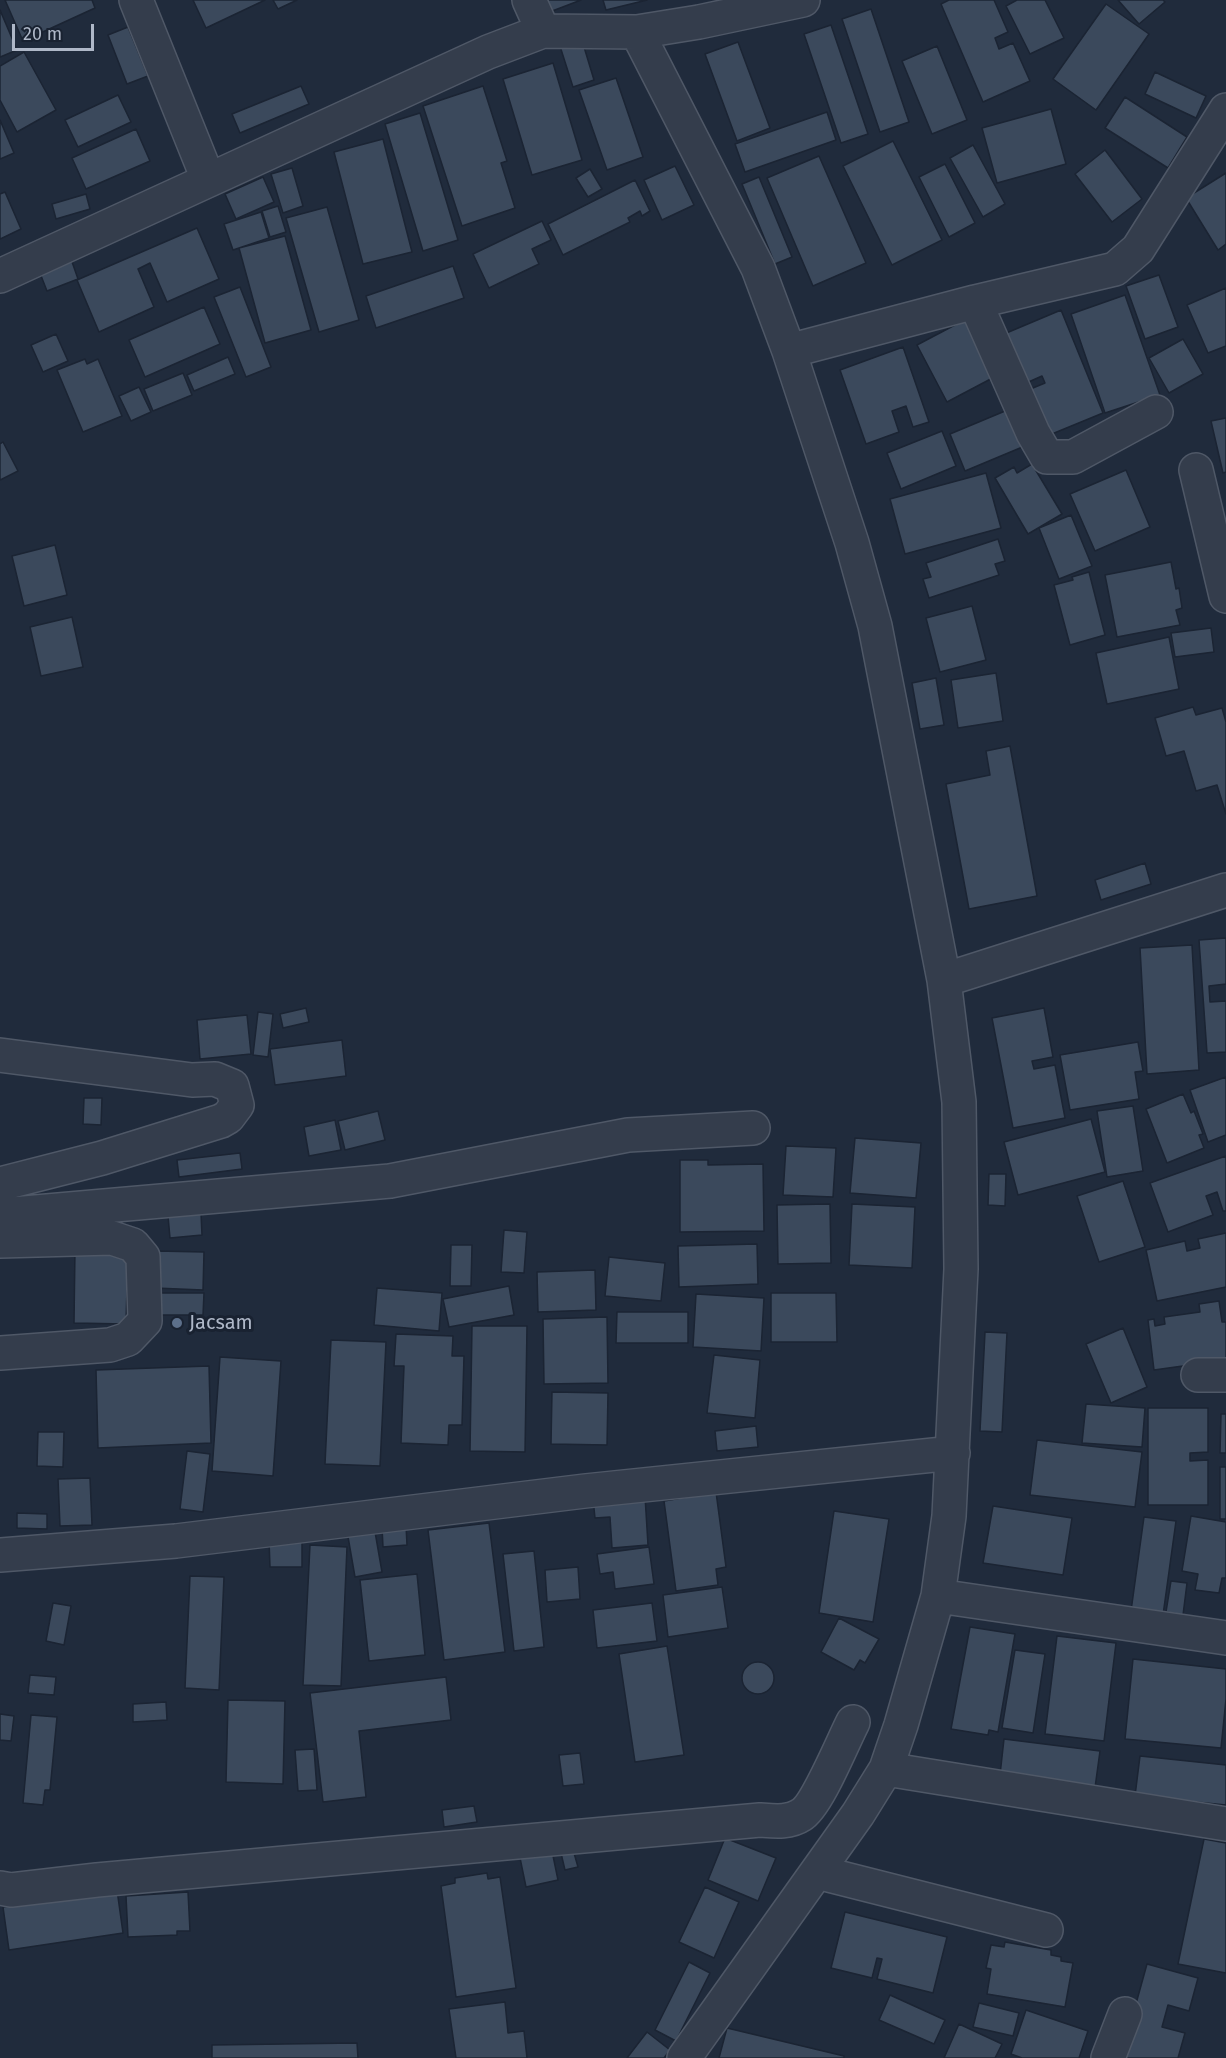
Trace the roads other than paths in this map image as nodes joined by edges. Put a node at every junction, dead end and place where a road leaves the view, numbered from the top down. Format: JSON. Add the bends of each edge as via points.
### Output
{"nodes":[{"id":1,"x":136,"y":0,"type":"edge"},
{"id":2,"x":529,"y":0,"type":"edge"},
{"id":3,"x":803,"y":0,"type":"edge"},
{"id":4,"x":543,"y":31,"type":"junction"},
{"id":5,"x":637,"y":33,"type":"junction"},
{"id":6,"x":1226,"y":110,"type":"edge"},
{"id":7,"x":208,"y":179,"type":"junction"},
{"id":8,"x":0,"y":276,"type":"edge"},
{"id":9,"x":975,"y":302,"type":"junction"},
{"id":10,"x":789,"y":351,"type":"junction"},
{"id":11,"x":1156,"y":412,"type":"dead end"},
{"id":12,"x":1196,"y":470,"type":"dead end"},
{"id":13,"x":1226,"y":596,"type":"edge"},
{"id":14,"x":1226,"y":890,"type":"edge"},
{"id":15,"x":944,"y":980,"type":"junction"},
{"id":16,"x":0,"y":1055,"type":"edge"},
{"id":17,"x":753,"y":1128,"type":"dead end"},
{"id":18,"x":0,"y":1184,"type":"edge"},
{"id":19,"x":0,"y":1215,"type":"edge"},
{"id":20,"x":0,"y":1241,"type":"edge"},
{"id":21,"x":0,"y":1353,"type":"edge"},
{"id":22,"x":952,"y":1453,"type":"junction"},
{"id":23,"x":0,"y":1555,"type":"edge"},
{"id":24,"x":938,"y":1596,"type":"junction"},
{"id":25,"x":1226,"y":1638,"type":"edge"},
{"id":26,"x":853,"y":1722,"type":"dead end"},
{"id":27,"x":886,"y":1769,"type":"junction"},
{"id":28,"x":1226,"y":1824,"type":"edge"},
{"id":29,"x":817,"y":1872,"type":"junction"},
{"id":30,"x":0,"y":1888,"type":"edge"},
{"id":31,"x":1046,"y":1930,"type":"dead end"},
{"id":32,"x":1125,"y":2014,"type":"dead end"},
{"id":33,"x":684,"y":2058,"type":"edge"},
{"id":34,"x":1108,"y":2058,"type":"edge"}],
"edges":[{"from":1,"to":7,"type":"street"},
{"from":2,"to":4,"type":"street"},
{"from":3,"to":5,"type":"street"},
{"from":4,"to":5,"type":"street"},
{"from":4,"to":7,"type":"street","via":[[488,52]]},
{"from":5,"to":10,"type":"street","via":[[758,268]]},
{"from":6,"to":9,"type":"street","via":[[1138,249],[1115,269]]},
{"from":7,"to":8,"type":"street"},
{"from":9,"to":10,"type":"street"},
{"from":9,"to":11,"type":"street","via":[[1047,457],[1073,457]]},
{"from":10,"to":15,"type":"street","via":[[875,626]]},
{"from":12,"to":13,"type":"street"},
{"from":14,"to":15,"type":"street"},
{"from":15,"to":22,"type":"street","via":[[959,1102],[961,1269]]},
{"from":16,"to":18,"type":"street","via":[[192,1080],[215,1079],[232,1086],[237,1104],[221,1121]]},
{"from":17,"to":19,"type":"street","via":[[628,1135],[390,1181]]},
{"from":20,"to":21,"type":"street","via":[[112,1238],[133,1245],[143,1257],[146,1299],[145,1321],[128,1339],[110,1345]]},
{"from":22,"to":23,"type":"street","via":[[585,1491],[176,1541]]},
{"from":22,"to":24,"type":"street","via":[[949,1516]]},
{"from":24,"to":25,"type":"street"},
{"from":24,"to":27,"type":"street"},
{"from":26,"to":30,"type":"street","via":[[814,1800],[802,1815],[784,1821],[760,1820]]},
{"from":27,"to":28,"type":"street"},
{"from":27,"to":29,"type":"street"},
{"from":29,"to":31,"type":"street"},
{"from":29,"to":33,"type":"street"},
{"from":32,"to":34,"type":"street"}]}
